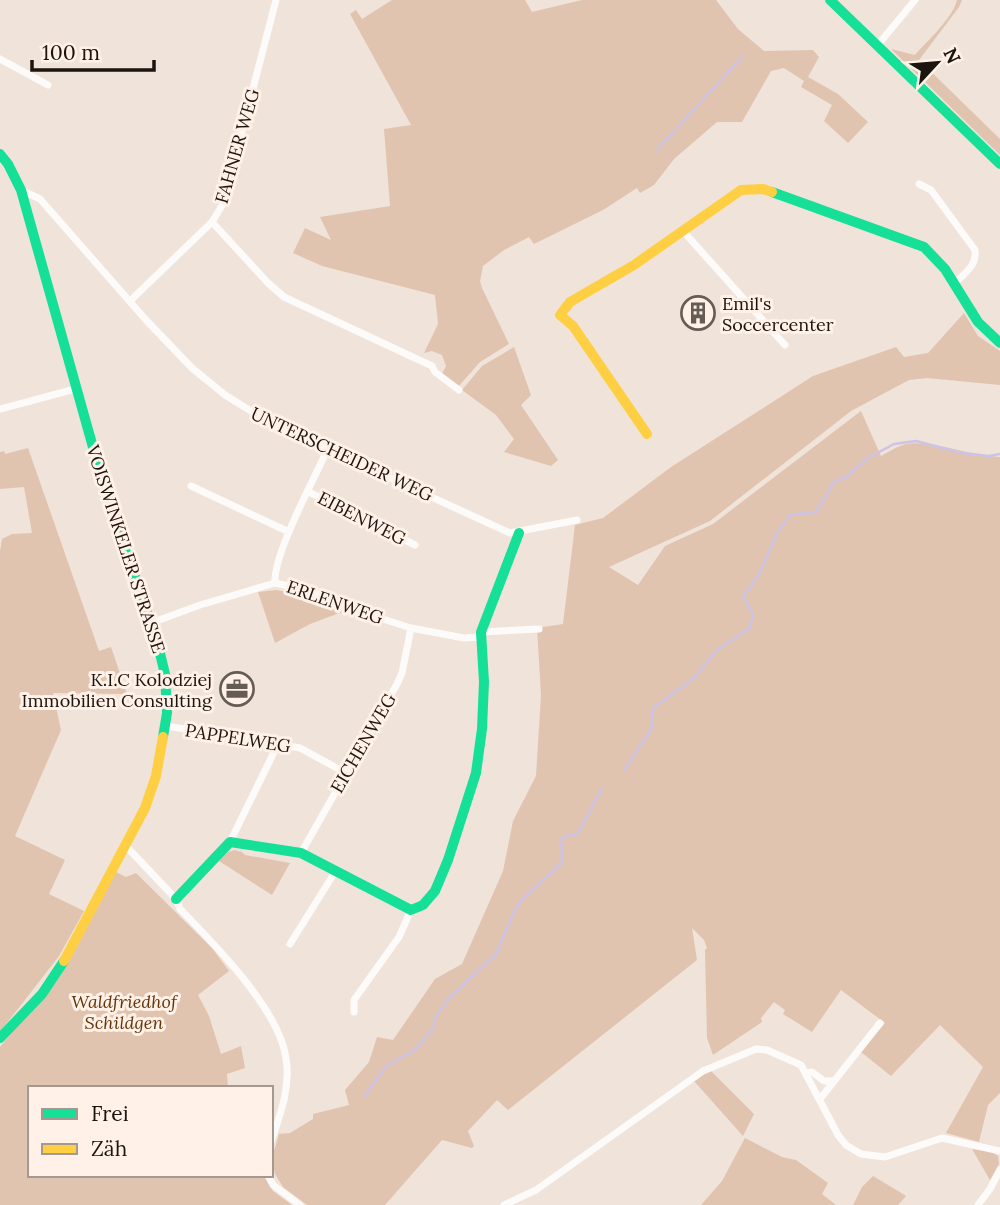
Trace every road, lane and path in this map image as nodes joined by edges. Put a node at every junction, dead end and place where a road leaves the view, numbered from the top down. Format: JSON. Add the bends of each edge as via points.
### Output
{"nodes":[{"id":1,"x":276,"y":0,"type":"edge"},
{"id":2,"x":830,"y":0,"type":"edge"},
{"id":3,"x":915,"y":0,"type":"edge"},
{"id":4,"x":877,"y":46,"type":"junction"},
{"id":5,"x":0,"y":59,"type":"edge"},
{"id":6,"x":48,"y":85,"type":"dead end"},
{"id":7,"x":0,"y":154,"type":"edge"},
{"id":8,"x":1000,"y":164,"type":"edge"},
{"id":9,"x":919,"y":184,"type":"dead end"},
{"id":10,"x":21,"y":190,"type":"junction"},
{"id":11,"x":212,"y":222,"type":"junction"},
{"id":12,"x":683,"y":231,"type":"junction"},
{"id":13,"x":954,"y":284,"type":"junction"},
{"id":14,"x":130,"y":301,"type":"junction"},
{"id":15,"x":1000,"y":344,"type":"edge"},
{"id":16,"x":785,"y":345,"type":"dead end"},
{"id":17,"x":75,"y":389,"type":"junction"},
{"id":18,"x":459,"y":390,"type":"dead end"},
{"id":19,"x":0,"y":409,"type":"edge"},
{"id":20,"x":648,"y":434,"type":"dead end"},
{"id":21,"x":327,"y":450,"type":"junction"},
{"id":22,"x":191,"y":486,"type":"dead end"},
{"id":23,"x":309,"y":492,"type":"junction"},
{"id":24,"x":577,"y":520,"type":"dead end"},
{"id":25,"x":289,"y":532,"type":"junction"},
{"id":26,"x":519,"y":533,"type":"junction"},
{"id":27,"x":415,"y":545,"type":"dead end"},
{"id":28,"x":275,"y":583,"type":"junction"},
{"id":29,"x":152,"y":623,"type":"junction"},
{"id":30,"x":411,"y":628,"type":"junction"},
{"id":31,"x":540,"y":629,"type":"dead end"},
{"id":32,"x":481,"y":635,"type":"junction"},
{"id":33,"x":166,"y":726,"type":"junction"},
{"id":34,"x":278,"y":744,"type":"junction"},
{"id":35,"x":346,"y":773,"type":"junction"},
{"id":36,"x":230,"y":842,"type":"junction"},
{"id":37,"x":125,"y":846,"type":"junction"},
{"id":38,"x":301,"y":853,"type":"junction"},
{"id":39,"x":335,"y":872,"type":"junction"},
{"id":40,"x":176,"y":900,"type":"junction"},
{"id":41,"x":411,"y":910,"type":"junction"},
{"id":42,"x":290,"y":944,"type":"dead end"},
{"id":43,"x":354,"y":1012,"type":"dead end"},
{"id":44,"x":880,"y":1023,"type":"dead end"},
{"id":45,"x":0,"y":1038,"type":"edge"},
{"id":46,"x":806,"y":1073,"type":"junction"},
{"id":47,"x":833,"y":1081,"type":"junction"},
{"id":48,"x":820,"y":1099,"type":"junction"},
{"id":49,"x":273,"y":1135,"type":"edge"},
{"id":50,"x":1000,"y":1151,"type":"edge"},
{"id":51,"x":1000,"y":1170,"type":"edge"},
{"id":52,"x":269,"y":1177,"type":"edge"},
{"id":53,"x":300,"y":1205,"type":"edge"},
{"id":54,"x":504,"y":1205,"type":"edge"},
{"id":55,"x":978,"y":1205,"type":"edge"}],
"edges":[{"from":1,"to":11,"type":"street","name":"FAHNER WEG","via":[[223,204]]},
{"from":2,"to":4,"type":"street"},
{"from":3,"to":4,"type":"street"},
{"from":4,"to":8,"type":"street"},
{"from":5,"to":6,"type":"street"},
{"from":7,"to":10,"type":"street","name":"VOISWINKELER STRASSE"},
{"from":9,"to":13,"type":"street","via":[[931,190],[975,250],[973,266]]},
{"from":10,"to":14,"type":"street","name":"UNTERSCHEIDER WEG","via":[[40,199]]},
{"from":10,"to":17,"type":"street","name":"VOISWINKELER STRASSE"},
{"from":11,"to":14,"type":"street","name":"FAHNER WEG"},
{"from":11,"to":18,"type":"street","via":[[284,297],[432,366]]},
{"from":12,"to":13,"type":"street","via":[[741,190],[764,189],[925,247]]},
{"from":12,"to":16,"type":"street"},
{"from":12,"to":20,"type":"street","via":[[570,302],[560,315],[573,326]]},
{"from":13,"to":15,"type":"street","via":[[983,330]]},
{"from":14,"to":21,"type":"street","name":"UNTERSCHEIDER WEG","via":[[191,368],[225,394],[272,424]]},
{"from":17,"to":19,"type":"street"},
{"from":17,"to":29,"type":"street","name":"VOISWINKELER STRASSE"},
{"from":21,"to":23,"type":"street"},
{"from":21,"to":26,"type":"street","name":"UNTERSCHEIDER WEG","via":[[510,533]]},
{"from":22,"to":25,"type":"street"},
{"from":23,"to":25,"type":"street"},
{"from":23,"to":27,"type":"street","name":"EIBENWEG"},
{"from":24,"to":26,"type":"street"},
{"from":25,"to":28,"type":"street"},
{"from":26,"to":32,"type":"street"},
{"from":28,"to":29,"type":"street","name":"ERLENWEG"},
{"from":28,"to":30,"type":"street","name":"ERLENWEG"},
{"from":29,"to":33,"type":"street","name":"VOISWINKELER STRASSE","via":[[165,674]]},
{"from":30,"to":32,"type":"street","name":"ERLENWEG","via":[[464,638]]},
{"from":30,"to":35,"type":"street","name":"EICHENWEG","via":[[402,673]]},
{"from":31,"to":32,"type":"street","name":"ERLENWEG"},
{"from":32,"to":41,"type":"street","via":[[484,682],[476,773],[435,891],[424,905]]},
{"from":33,"to":34,"type":"street","name":"PAPPELWEG"},
{"from":33,"to":37,"type":"street","name":"VOISWINKELER STRASSE","via":[[150,797]]},
{"from":34,"to":35,"type":"street","name":"PAPPELWEG","via":[[300,748]]},
{"from":34,"to":36,"type":"street"},
{"from":35,"to":38,"type":"street","name":"EICHENWEG"},
{"from":36,"to":38,"type":"street"},
{"from":36,"to":40,"type":"street"},
{"from":37,"to":40,"type":"street"},
{"from":37,"to":45,"type":"street","name":"VOISWINKELER STRASSE","via":[[61,967]]},
{"from":38,"to":39,"type":"street"},
{"from":39,"to":41,"type":"street"},
{"from":39,"to":42,"type":"street"},
{"from":40,"to":49,"type":"street","via":[[247,985],[282,1042],[287,1058],[286,1093]]},
{"from":41,"to":43,"type":"street","via":[[400,937],[354,1000]]},
{"from":44,"to":47,"type":"street"},
{"from":46,"to":47,"type":"street"},
{"from":46,"to":48,"type":"street"},
{"from":46,"to":54,"type":"street","via":[[799,1064],[761,1048],[725,1060],[695,1075],[536,1190]]},
{"from":47,"to":48,"type":"street"},
{"from":48,"to":50,"type":"street","via":[[840,1139],[863,1154],[885,1157],[942,1138]]},
{"from":51,"to":55,"type":"street"},
{"from":52,"to":53,"type":"street"}]}
